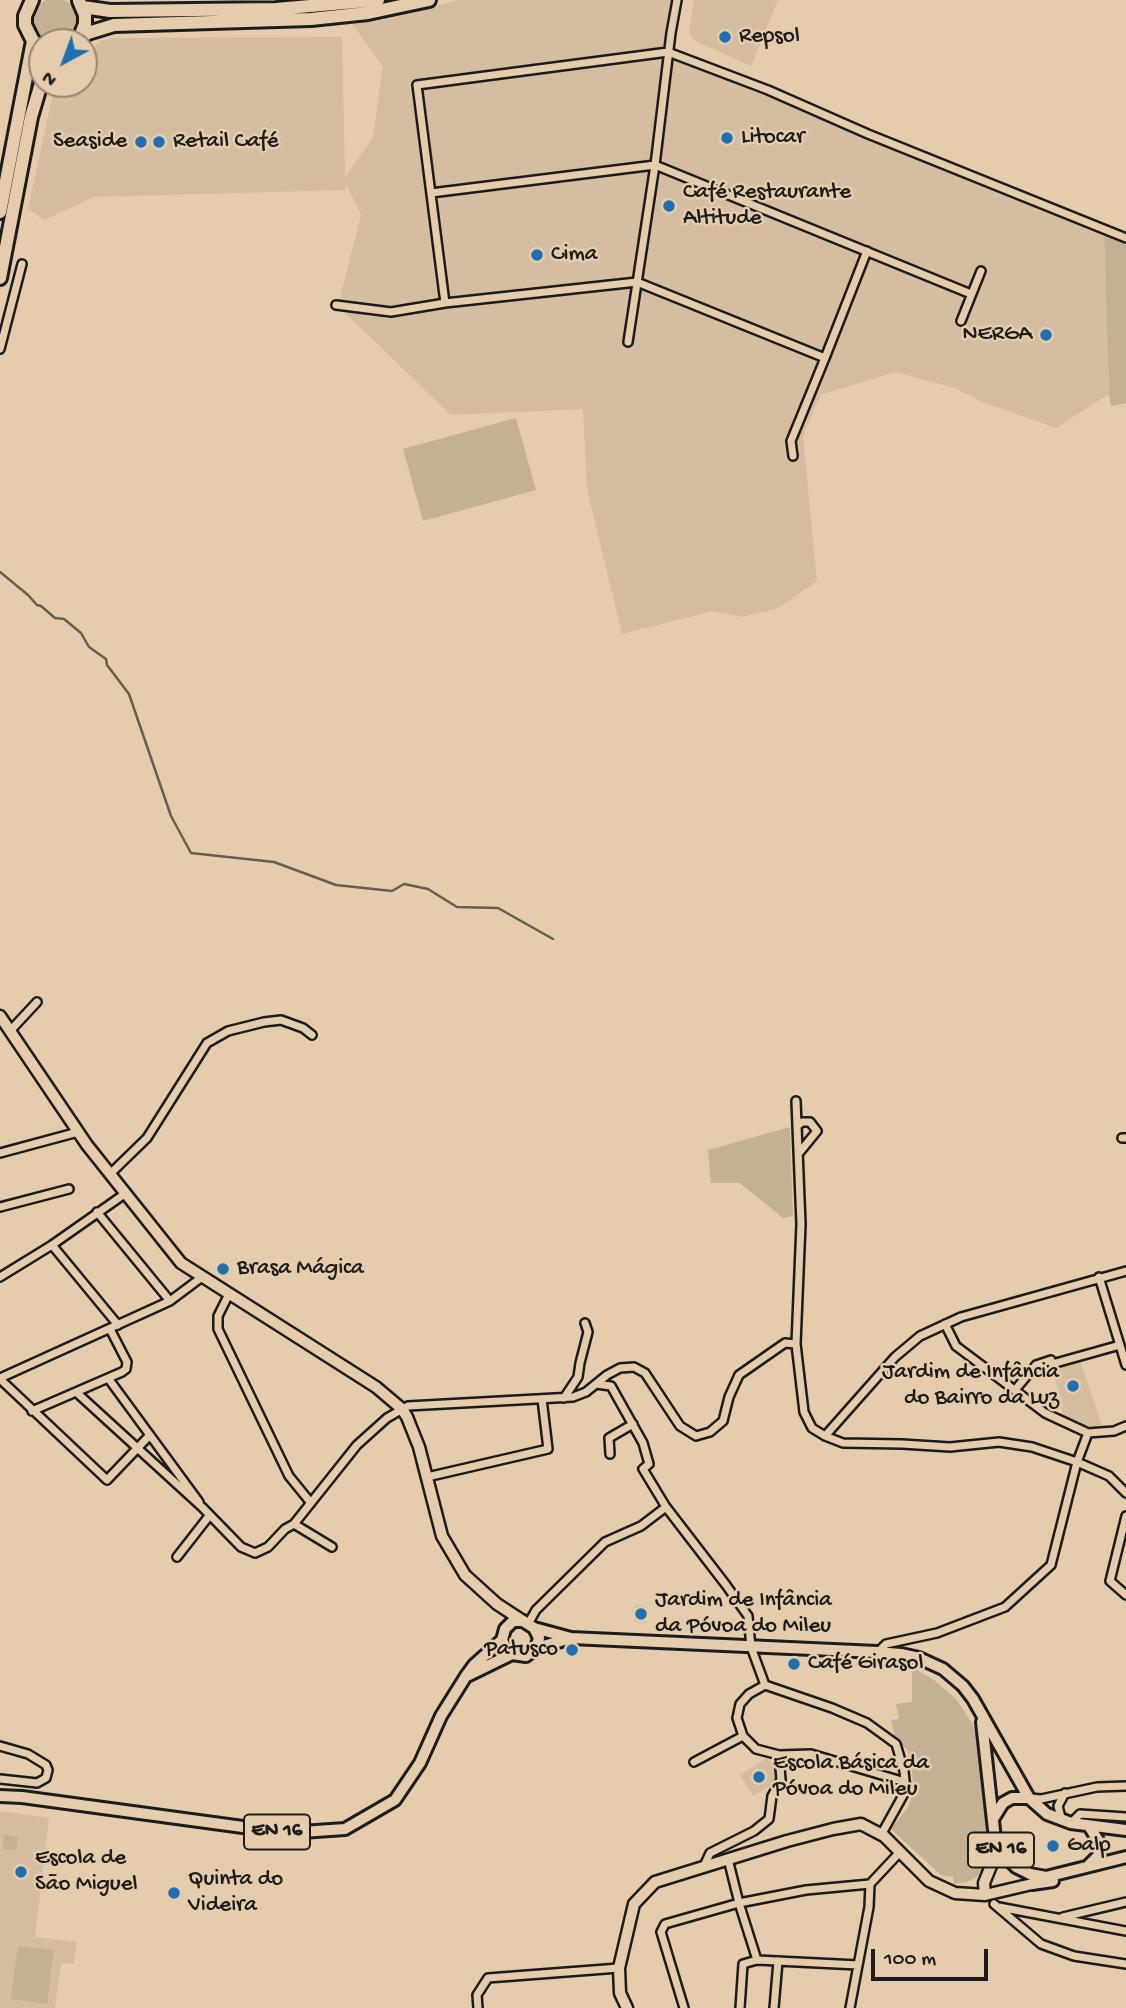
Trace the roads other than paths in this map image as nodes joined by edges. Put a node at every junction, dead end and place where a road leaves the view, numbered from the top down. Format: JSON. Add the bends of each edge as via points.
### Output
{"nodes":[{"id":1,"x":32,"y":0,"type":"edge"},
{"id":2,"x":378,"y":0,"type":"edge"},
{"id":3,"x":429,"y":0,"type":"edge"},
{"id":4,"x":677,"y":0,"type":"edge"},
{"id":5,"x":80,"y":3,"type":"edge"},
{"id":6,"x":83,"y":28,"type":"edge"},
{"id":7,"x":28,"y":29,"type":"edge"},
{"id":8,"x":98,"y":30,"type":"edge"},
{"id":9,"x":668,"y":52,"type":"junction"},
{"id":10,"x":28,"y":88,"type":"edge"},
{"id":11,"x":36,"y":98,"type":"edge"},
{"id":12,"x":655,"y":165,"type":"junction"},
{"id":13,"x":431,"y":193,"type":"junction"},
{"id":14,"x":0,"y":212,"type":"edge"},
{"id":15,"x":1126,"y":238,"type":"edge"},
{"id":16,"x":867,"y":251,"type":"junction"},
{"id":17,"x":22,"y":264,"type":"dead end"},
{"id":18,"x":981,"y":271,"type":"dead end"},
{"id":19,"x":0,"y":278,"type":"edge"},
{"id":20,"x":637,"y":282,"type":"junction"},
{"id":21,"x":971,"y":294,"type":"junction"},
{"id":22,"x":446,"y":303,"type":"junction"},
{"id":23,"x":336,"y":305,"type":"dead end"},
{"id":24,"x":961,"y":321,"type":"dead end"},
{"id":25,"x":628,"y":342,"type":"dead end"},
{"id":26,"x":0,"y":349,"type":"edge"},
{"id":27,"x":825,"y":358,"type":"junction"},
{"id":28,"x":791,"y":441,"type":"junction"},
{"id":29,"x":782,"y":444,"type":"dead end"},
{"id":30,"x":793,"y":456,"type":"dead end"},
{"id":31,"x":37,"y":1002,"type":"dead end"},
{"id":32,"x":0,"y":1016,"type":"edge"},
{"id":33,"x":10,"y":1031,"type":"junction"},
{"id":34,"x":312,"y":1035,"type":"dead end"},
{"id":35,"x":796,"y":1101,"type":"dead end"},
{"id":36,"x":797,"y":1126,"type":"junction"},
{"id":37,"x":78,"y":1132,"type":"junction"},
{"id":38,"x":0,"y":1153,"type":"edge"},
{"id":39,"x":798,"y":1154,"type":"junction"},
{"id":40,"x":110,"y":1174,"type":"junction"},
{"id":41,"x":69,"y":1189,"type":"dead end"},
{"id":42,"x":125,"y":1193,"type":"junction"},
{"id":43,"x":0,"y":1208,"type":"edge"},
{"id":44,"x":97,"y":1212,"type":"junction"},
{"id":45,"x":52,"y":1245,"type":"junction"},
{"id":46,"x":1126,"y":1271,"type":"edge"},
{"id":47,"x":0,"y":1277,"type":"edge"},
{"id":48,"x":202,"y":1277,"type":"junction"},
{"id":49,"x":1100,"y":1277,"type":"junction"},
{"id":50,"x":229,"y":1294,"type":"junction"},
{"id":51,"x":170,"y":1301,"type":"junction"},
{"id":52,"x":585,"y":1323,"type":"dead end"},
{"id":53,"x":945,"y":1324,"type":"junction"},
{"id":54,"x":114,"y":1327,"type":"junction"},
{"id":55,"x":796,"y":1344,"type":"junction"},
{"id":56,"x":1120,"y":1345,"type":"junction"},
{"id":57,"x":1126,"y":1365,"type":"edge"},
{"id":58,"x":108,"y":1378,"type":"junction"},
{"id":59,"x":0,"y":1379,"type":"edge"},
{"id":60,"x":596,"y":1384,"type":"junction"},
{"id":61,"x":1015,"y":1391,"type":"junction"},
{"id":62,"x":76,"y":1392,"type":"junction"},
{"id":63,"x":564,"y":1398,"type":"junction"},
{"id":64,"x":542,"y":1399,"type":"junction"},
{"id":65,"x":32,"y":1410,"type":"junction"},
{"id":66,"x":404,"y":1413,"type":"junction"},
{"id":67,"x":633,"y":1424,"type":"junction"},
{"id":68,"x":1126,"y":1426,"type":"edge"},
{"id":69,"x":1088,"y":1433,"type":"junction"},
{"id":70,"x":150,"y":1436,"type":"junction"},
{"id":71,"x":825,"y":1436,"type":"junction"},
{"id":72,"x":137,"y":1448,"type":"junction"},
{"id":73,"x":610,"y":1454,"type":"dead end"},
{"id":74,"x":1077,"y":1462,"type":"junction"},
{"id":75,"x":426,"y":1476,"type":"junction"},
{"id":76,"x":1126,"y":1493,"type":"edge"},
{"id":77,"x":310,"y":1503,"type":"junction"},
{"id":78,"x":666,"y":1507,"type":"junction"},
{"id":79,"x":203,"y":1508,"type":"junction"},
{"id":80,"x":209,"y":1516,"type":"junction"},
{"id":81,"x":1126,"y":1516,"type":"edge"},
{"id":82,"x":294,"y":1524,"type":"junction"},
{"id":83,"x":332,"y":1547,"type":"dead end"},
{"id":84,"x":177,"y":1557,"type":"dead end"},
{"id":85,"x":1126,"y":1595,"type":"edge"},
{"id":86,"x":497,"y":1604,"type":"junction"},
{"id":87,"x":528,"y":1624,"type":"junction"},
{"id":88,"x":503,"y":1634,"type":"junction"},
{"id":89,"x":571,"y":1639,"type":"junction"},
{"id":90,"x":751,"y":1647,"type":"junction"},
{"id":91,"x":536,"y":1648,"type":"junction"},
{"id":92,"x":877,"y":1652,"type":"junction"},
{"id":93,"x":512,"y":1654,"type":"junction"},
{"id":94,"x":466,"y":1676,"type":"junction"},
{"id":95,"x":765,"y":1685,"type":"junction"},
{"id":96,"x":981,"y":1716,"type":"junction"},
{"id":97,"x":743,"y":1736,"type":"junction"},
{"id":98,"x":0,"y":1746,"type":"edge"},
{"id":99,"x":779,"y":1755,"type":"junction"},
{"id":100,"x":694,"y":1762,"type":"dead end"},
{"id":101,"x":0,"y":1780,"type":"edge"},
{"id":102,"x":905,"y":1782,"type":"junction"},
{"id":103,"x":24,"y":1783,"type":"junction"},
{"id":104,"x":1126,"y":1786,"type":"edge"},
{"id":105,"x":1065,"y":1793,"type":"junction"},
{"id":106,"x":3,"y":1794,"type":"edge"},
{"id":107,"x":22,"y":1797,"type":"junction"},
{"id":108,"x":1028,"y":1798,"type":"junction"},
{"id":109,"x":995,"y":1815,"type":"junction"},
{"id":110,"x":1126,"y":1817,"type":"edge"},
{"id":111,"x":1067,"y":1822,"type":"junction"},
{"id":112,"x":1089,"y":1826,"type":"junction"},
{"id":113,"x":1126,"y":1830,"type":"edge"},
{"id":114,"x":881,"y":1835,"type":"junction"},
{"id":115,"x":995,"y":1839,"type":"junction"},
{"id":116,"x":900,"y":1852,"type":"junction"},
{"id":117,"x":1126,"y":1857,"type":"edge"},
{"id":118,"x":728,"y":1859,"type":"junction"},
{"id":119,"x":1126,"y":1863,"type":"edge"},
{"id":120,"x":704,"y":1866,"type":"junction"},
{"id":121,"x":1088,"y":1866,"type":"junction"},
{"id":122,"x":1051,"y":1876,"type":"junction"},
{"id":123,"x":870,"y":1884,"type":"junction"},
{"id":124,"x":1032,"y":1884,"type":"junction"},
{"id":125,"x":985,"y":1895,"type":"junction"},
{"id":126,"x":1126,"y":1902,"type":"edge"},
{"id":127,"x":739,"y":1903,"type":"junction"},
{"id":128,"x":1059,"y":1918,"type":"junction"},
{"id":129,"x":1126,"y":1931,"type":"edge"},
{"id":130,"x":757,"y":1961,"type":"junction"},
{"id":131,"x":778,"y":1961,"type":"junction"},
{"id":132,"x":1126,"y":1964,"type":"edge"},
{"id":133,"x":858,"y":1965,"type":"junction"},
{"id":134,"x":619,"y":1968,"type":"junction"},
{"id":135,"x":478,"y":2008,"type":"edge"},
{"id":136,"x":627,"y":2008,"type":"edge"},
{"id":137,"x":684,"y":2008,"type":"edge"},
{"id":138,"x":740,"y":2008,"type":"edge"},
{"id":139,"x":774,"y":2008,"type":"edge"},
{"id":140,"x":850,"y":2008,"type":"edge"}],
"edges":[{"from":1,"to":7,"type":"highway","via":[[25,16]]},
{"from":2,"to":5,"type":"highway","via":[[276,9],[110,11]]},
{"from":3,"to":8,"type":"highway","via":[[311,19],[114,25]]},
{"from":4,"to":9,"type":"street"},
{"from":5,"to":6,"type":"highway"},
{"from":9,"to":12,"type":"street"},
{"from":9,"to":13,"type":"street","via":[[417,85]]},
{"from":9,"to":15,"type":"street"},
{"from":10,"to":14,"type":"highway"},
{"from":11,"to":19,"type":"highway"},
{"from":12,"to":13,"type":"street"},
{"from":12,"to":16,"type":"street"},
{"from":12,"to":20,"type":"street"},
{"from":13,"to":22,"type":"street"},
{"from":16,"to":21,"type":"street"},
{"from":16,"to":27,"type":"street"},
{"from":17,"to":26,"type":"street"},
{"from":18,"to":21,"type":"street"},
{"from":20,"to":22,"type":"street"},
{"from":20,"to":25,"type":"street"},
{"from":20,"to":27,"type":"street"},
{"from":21,"to":24,"type":"street"},
{"from":22,"to":23,"type":"street","via":[[391,312]]},
{"from":27,"to":28,"type":"street"},
{"from":28,"to":29,"type":"street"},
{"from":28,"to":30,"type":"street"},
{"from":31,"to":33,"type":"street"},
{"from":32,"to":33,"type":"street"},
{"from":33,"to":37,"type":"street"},
{"from":34,"to":40,"type":"street","via":[[281,1020],[228,1031],[206,1043],[147,1139]]},
{"from":35,"to":36,"type":"street"},
{"from":36,"to":39,"type":"street"},
{"from":36,"to":39,"type":"street","via":[[810,1122],[817,1131]]},
{"from":37,"to":38,"type":"street"},
{"from":37,"to":40,"type":"street"},
{"from":39,"to":55,"type":"street","via":[[801,1224]]},
{"from":40,"to":42,"type":"street"},
{"from":41,"to":43,"type":"street"},
{"from":42,"to":44,"type":"street"},
{"from":42,"to":48,"type":"street","via":[[181,1263]]},
{"from":44,"to":45,"type":"street"},
{"from":44,"to":51,"type":"street"},
{"from":45,"to":47,"type":"street"},
{"from":45,"to":54,"type":"street"},
{"from":46,"to":49,"type":"street"},
{"from":48,"to":50,"type":"street"},
{"from":48,"to":51,"type":"street"},
{"from":49,"to":53,"type":"street"},
{"from":49,"to":56,"type":"street"},
{"from":50,"to":66,"type":"street","via":[[376,1387]]},
{"from":50,"to":77,"type":"street","via":[[218,1315],[218,1329],[289,1476]]},
{"from":51,"to":54,"type":"street"},
{"from":52,"to":63,"type":"street","via":[[588,1332],[578,1377]]},
{"from":53,"to":61,"type":"street","via":[[956,1346]]},
{"from":53,"to":71,"type":"street","via":[[920,1336],[895,1357]]},
{"from":54,"to":58,"type":"street","via":[[127,1362],[122,1372]]},
{"from":54,"to":59,"type":"street"},
{"from":55,"to":60,"type":"street","via":[[785,1343],[739,1375],[723,1420],[710,1432],[696,1436],[680,1426],[645,1373],[634,1367],[620,1368]]},
{"from":55,"to":71,"type":"street","via":[[804,1412],[812,1428]]},
{"from":56,"to":57,"type":"street"},
{"from":56,"to":61,"type":"street","via":[[1036,1365]]},
{"from":58,"to":62,"type":"street"},
{"from":58,"to":70,"type":"street"},
{"from":59,"to":65,"type":"street"},
{"from":60,"to":63,"type":"street"},
{"from":60,"to":67,"type":"street","via":[[611,1386]]},
{"from":61,"to":69,"type":"street","via":[[1045,1413]]},
{"from":62,"to":65,"type":"street"},
{"from":62,"to":72,"type":"street"},
{"from":63,"to":64,"type":"street"},
{"from":64,"to":66,"type":"street","via":[[408,1406]]},
{"from":64,"to":75,"type":"street","via":[[548,1449]]},
{"from":65,"to":72,"type":"street","via":[[107,1480]]},
{"from":66,"to":75,"type":"street"},
{"from":66,"to":77,"type":"street","via":[[387,1418],[357,1445]]},
{"from":67,"to":73,"type":"street","via":[[609,1438]]},
{"from":67,"to":78,"type":"street","via":[[649,1464],[643,1469]]},
{"from":68,"to":69,"type":"street"},
{"from":69,"to":74,"type":"street"},
{"from":70,"to":72,"type":"street"},
{"from":70,"to":79,"type":"street"},
{"from":71,"to":74,"type":"street","via":[[843,1443],[950,1447],[999,1442]]},
{"from":72,"to":79,"type":"street"},
{"from":74,"to":76,"type":"street","via":[[1109,1476]]},
{"from":74,"to":92,"type":"street","via":[[1051,1565],[1004,1607],[937,1633],[886,1644]]},
{"from":75,"to":86,"type":"street","via":[[442,1536],[466,1575]]},
{"from":77,"to":82,"type":"street"},
{"from":78,"to":87,"type":"street","via":[[641,1526],[605,1542],[536,1610]]},
{"from":78,"to":90,"type":"street","via":[[748,1616]]},
{"from":79,"to":80,"type":"street"},
{"from":80,"to":82,"type":"street","via":[[241,1547],[255,1553]]},
{"from":80,"to":84,"type":"street"},
{"from":81,"to":85,"type":"street","via":[[1110,1581]]},
{"from":82,"to":83,"type":"street"},
{"from":86,"to":87,"type":"street"},
{"from":86,"to":88,"type":"street"},
{"from":87,"to":88,"type":"main road","number":"EN 16","via":[[513,1621]]},
{"from":87,"to":89,"type":"main road","number":"EN 16"},
{"from":87,"to":91,"type":"main road","via":[[539,1638]]},
{"from":88,"to":93,"type":"main road"},
{"from":88,"to":94,"type":"main road","number":"EN 16"},
{"from":89,"to":90,"type":"main road","number":"EN 16"},
{"from":89,"to":91,"type":"main road","number":"EN 16"},
{"from":90,"to":92,"type":"main road","number":"EN 16"},
{"from":90,"to":95,"type":"street"},
{"from":91,"to":93,"type":"main road","number":"EN 16","via":[[526,1656]]},
{"from":92,"to":96,"type":"main road","number":"EN 16","via":[[919,1658],[943,1668],[963,1686]]},
{"from":93,"to":94,"type":"main road","number":"EN 16"},
{"from":94,"to":107,"type":"main road","number":"EN 16","via":[[395,1800],[345,1829],[287,1833]]},
{"from":95,"to":97,"type":"street","via":[[740,1704],[737,1718]]},
{"from":95,"to":102,"type":"street","via":[[867,1723],[896,1744]]},
{"from":96,"to":108,"type":"main road","number":"EN 16"},
{"from":96,"to":109,"type":"main road","number":"EN 16"},
{"from":97,"to":99,"type":"street","via":[[756,1749]]},
{"from":97,"to":100,"type":"street"},
{"from":98,"to":103,"type":"street","via":[[46,1765],[46,1778]]},
{"from":99,"to":102,"type":"street","via":[[811,1754]]},
{"from":99,"to":120,"type":"street","via":[[781,1780],[772,1796],[769,1819],[710,1853]]},
{"from":101,"to":103,"type":"street"},
{"from":102,"to":114,"type":"street","via":[[906,1790]]},
{"from":103,"to":107,"type":"street"},
{"from":104,"to":105,"type":"street"},
{"from":105,"to":108,"type":"street"},
{"from":105,"to":111,"type":"street","via":[[1058,1806]]},
{"from":106,"to":107,"type":"main road","number":"EN 16"},
{"from":108,"to":109,"type":"main road","via":[[1012,1798]]},
{"from":108,"to":111,"type":"main road","number":"EN 16","via":[[1047,1814]]},
{"from":109,"to":115,"type":"main road","number":"EN 16"},
{"from":109,"to":122,"type":"main road","number":"EN 16","via":[[1015,1858]]},
{"from":110,"to":111,"type":"street","via":[[1080,1814]]},
{"from":111,"to":112,"type":"main road","number":"EN 16"},
{"from":112,"to":113,"type":"main road","number":"EN 16"},
{"from":112,"to":121,"type":"main road","via":[[1099,1842],[1099,1855]]},
{"from":114,"to":116,"type":"street"},
{"from":114,"to":118,"type":"street","via":[[861,1824]]},
{"from":115,"to":122,"type":"main road","number":"EN 16","via":[[1016,1867]]},
{"from":115,"to":125,"type":"street"},
{"from":116,"to":123,"type":"street"},
{"from":116,"to":125,"type":"street","via":[[929,1881],[955,1893]]},
{"from":117,"to":121,"type":"main road","number":"EN 16"},
{"from":118,"to":120,"type":"street"},
{"from":118,"to":127,"type":"street"},
{"from":119,"to":124,"type":"main road","number":"EN 16"},
{"from":120,"to":134,"type":"street","via":[[655,1882],[634,1904]]},
{"from":121,"to":122,"type":"main road","number":"EN 16"},
{"from":122,"to":124,"type":"street"},
{"from":123,"to":127,"type":"street"},
{"from":123,"to":133,"type":"street"},
{"from":124,"to":125,"type":"street"},
{"from":126,"to":128,"type":"street"},
{"from":127,"to":130,"type":"street"},
{"from":127,"to":137,"type":"street","via":[[662,1927]]},
{"from":128,"to":129,"type":"street"},
{"from":128,"to":132,"type":"street","via":[[996,1905],[1041,1944],[1074,1956]]},
{"from":130,"to":131,"type":"street"},
{"from":130,"to":138,"type":"street","via":[[743,1964]]},
{"from":131,"to":133,"type":"street"},
{"from":131,"to":139,"type":"street"},
{"from":133,"to":140,"type":"street"},
{"from":134,"to":135,"type":"street","via":[[488,1979],[477,1995]]},
{"from":134,"to":136,"type":"street","via":[[620,1993]]}]}
